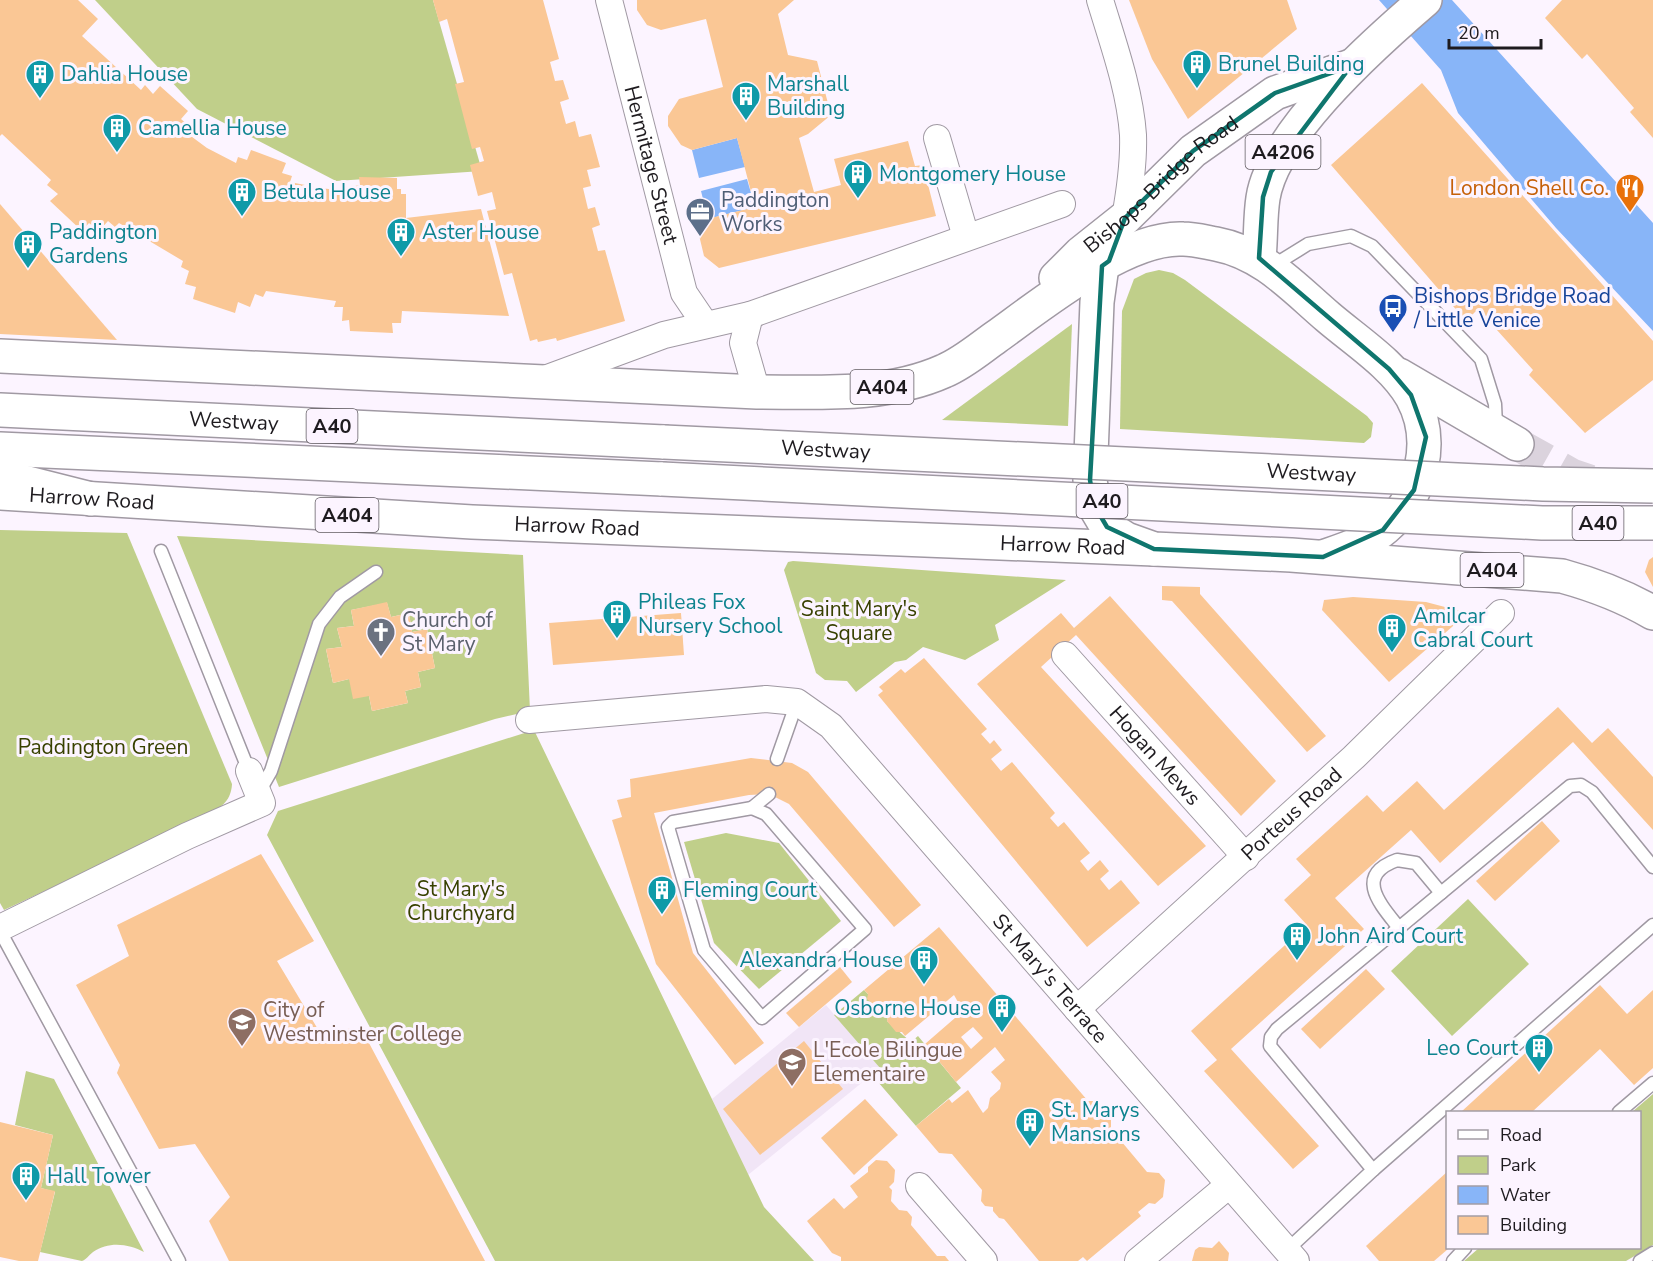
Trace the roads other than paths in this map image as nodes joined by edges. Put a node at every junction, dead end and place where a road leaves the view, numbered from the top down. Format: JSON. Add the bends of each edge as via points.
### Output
{"nodes":[{"id":1,"x":609,"y":0,"type":"edge"},
{"id":2,"x":1101,"y":0,"type":"edge"},
{"id":3,"x":1425,"y":0,"type":"edge"},
{"id":4,"x":1351,"y":66,"type":"junction"},
{"id":5,"x":937,"y":138,"type":"dead end"},
{"id":6,"x":1062,"y":204,"type":"dead end"},
{"id":7,"x":1125,"y":218,"type":"junction"},
{"id":8,"x":966,"y":237,"type":"junction"},
{"id":9,"x":1265,"y":263,"type":"junction"},
{"id":10,"x":1106,"y":264,"type":"junction"},
{"id":11,"x":750,"y":315,"type":"junction"},
{"id":12,"x":705,"y":324,"type":"junction"},
{"id":13,"x":995,"y":338,"type":"junction"},
{"id":14,"x":0,"y":356,"type":"edge"},
{"id":15,"x":158,"y":363,"type":"junction"},
{"id":16,"x":0,"y":369,"type":"edge"},
{"id":17,"x":1389,"y":369,"type":"junction"},
{"id":18,"x":536,"y":382,"type":"junction"},
{"id":19,"x":757,"y":392,"type":"junction"},
{"id":20,"x":0,"y":410,"type":"edge"},
{"id":21,"x":1506,"y":438,"type":"joint"},
{"id":22,"x":0,"y":449,"type":"edge"},
{"id":23,"x":0,"y":476,"type":"edge"},
{"id":24,"x":1653,"y":486,"type":"edge"},
{"id":25,"x":0,"y":493,"type":"edge"},
{"id":26,"x":91,"y":499,"type":"junction"},
{"id":27,"x":1653,"y":523,"type":"edge"},
{"id":28,"x":1154,"y":549,"type":"junction"},
{"id":29,"x":161,"y":552,"type":"dead end"},
{"id":30,"x":1323,"y":557,"type":"junction"},
{"id":31,"x":376,"y":572,"type":"dead end"},
{"id":32,"x":1501,"y":613,"type":"dead end"},
{"id":33,"x":1653,"y":614,"type":"edge"},
{"id":34,"x":1065,"y":655,"type":"dead end"},
{"id":35,"x":797,"y":702,"type":"junction"},
{"id":36,"x":529,"y":720,"type":"dead end"},
{"id":37,"x":777,"y":759,"type":"dead end"},
{"id":38,"x":254,"y":782,"type":"junction"},
{"id":39,"x":769,"y":794,"type":"dead end"},
{"id":40,"x":752,"y":808,"type":"junction"},
{"id":41,"x":1246,"y":857,"type":"junction"},
{"id":42,"x":1653,"y":867,"type":"edge"},
{"id":43,"x":1441,"y":893,"type":"junction"},
{"id":44,"x":1653,"y":925,"type":"edge"},
{"id":45,"x":1399,"y":928,"type":"junction"},
{"id":46,"x":0,"y":929,"type":"edge"},
{"id":47,"x":1077,"y":1009,"type":"junction"},
{"id":48,"x":1653,"y":1083,"type":"edge"},
{"id":49,"x":1621,"y":1111,"type":"edge"},
{"id":50,"x":1373,"y":1170,"type":"junction"},
{"id":51,"x":1229,"y":1185,"type":"junction"},
{"id":52,"x":919,"y":1186,"type":"dead end"},
{"id":53,"x":1464,"y":1249,"type":"edge"},
{"id":54,"x":1653,"y":1253,"type":"edge"},
{"id":55,"x":1291,"y":1256,"type":"edge"},
{"id":56,"x":179,"y":1261,"type":"edge"},
{"id":57,"x":984,"y":1261,"type":"edge"},
{"id":58,"x":1138,"y":1261,"type":"edge"},
{"id":59,"x":1453,"y":1261,"type":"edge"},
{"id":60,"x":1640,"y":1261,"type":"edge"}],
"edges":[{"from":1,"to":12,"type":"street","name":"Hermitage Street","via":[[684,293]]},
{"from":2,"to":7,"type":"street","via":[[1133,136],[1133,178]]},
{"from":3,"to":4,"type":"main road","number":"A4206"},
{"from":4,"to":7,"type":"main road","name":"Bishops Bridge Road","number":"A4206","via":[[1275,93],[1193,151]]},
{"from":4,"to":9,"type":"main road","number":"A4206","via":[[1303,124],[1271,172],[1263,197]]},
{"from":5,"to":8,"type":"street"},
{"from":6,"to":8,"type":"street"},
{"from":7,"to":10,"type":"main road","number":"A4206"},
{"from":7,"to":13,"type":"main road","name":"Bishops Bridge Road","number":"A4206","via":[[1081,253]]},
{"from":8,"to":11,"type":"street"},
{"from":9,"to":10,"type":"main road","via":[[1220,245],[1181,238],[1139,247]]},
{"from":9,"to":17,"type":"main road"},
{"from":9,"to":21,"type":"lane","via":[[1308,244],[1351,236],[1372,246],[1481,359]]},
{"from":10,"to":13,"type":"main road","number":"A404"},
{"from":10,"to":28,"type":"main road","via":[[1097,302],[1090,480],[1094,505],[1107,527]]},
{"from":11,"to":12,"type":"street"},
{"from":11,"to":19,"type":"street","via":[[743,343]]},
{"from":12,"to":18,"type":"street"},
{"from":13,"to":19,"type":"main road","number":"A404","via":[[945,371],[904,385],[843,392]]},
{"from":14,"to":15,"type":"main road","number":"A404"},
{"from":15,"to":16,"type":"main road","number":"A404"},
{"from":15,"to":18,"type":"main road","number":"A404"},
{"from":17,"to":21,"type":"main road"},
{"from":17,"to":30,"type":"main road","via":[[1411,396],[1426,437],[1414,490],[1383,530]]},
{"from":18,"to":19,"type":"main road","number":"A404"},
{"from":20,"to":24,"type":"main road","name":"Westway","number":"A40","bridge":true,"via":[[1543,484]]},
{"from":22,"to":27,"type":"main road","name":"Westway","number":"A40","bridge":true,"via":[[1542,523]]},
{"from":23,"to":26,"type":"main road"},
{"from":25,"to":26,"type":"main road","name":"Harrow Road","number":"A404"},
{"from":26,"to":28,"type":"main road","name":"Harrow Road","number":"A404","via":[[472,522]]},
{"from":28,"to":30,"type":"main road","name":"Harrow Road"},
{"from":29,"to":38,"type":"lane"},
{"from":30,"to":33,"type":"main road","number":"A404","via":[[1562,576],[1630,599]]},
{"from":31,"to":38,"type":"lane","via":[[340,597],[319,624],[271,771]]},
{"from":32,"to":41,"type":"street","name":"Porteus Road"},
{"from":34,"to":41,"type":"street","name":"Hogan Mews"},
{"from":35,"to":36,"type":"street","via":[[765,699]]},
{"from":35,"to":37,"type":"lane"},
{"from":35,"to":47,"type":"street","name":"St Mary's Terrace","via":[[831,726]]},
{"from":38,"to":46,"type":"street","via":[[262,803]]},
{"from":39,"to":40,"type":"lane"},
{"from":40,"to":40,"type":"lane","via":[[766,814],[865,928],[762,1018],[704,950],[668,827],[673,822]]},
{"from":41,"to":47,"type":"street","name":"Porteus Road"},
{"from":42,"to":43,"type":"lane","via":[[1603,803],[1587,788],[1575,785]]},
{"from":43,"to":45,"type":"lane"},
{"from":43,"to":45,"type":"lane","via":[[1416,863],[1397,860],[1380,869],[1373,887],[1375,897]]},
{"from":44,"to":50,"type":"lane"},
{"from":45,"to":50,"type":"lane","via":[[1271,1037],[1272,1051]]},
{"from":46,"to":56,"type":"lane"},
{"from":47,"to":51,"type":"street","name":"St Mary's Terrace"},
{"from":48,"to":49,"type":"lane"},
{"from":50,"to":55,"type":"lane"},
{"from":51,"to":55,"type":"street","name":"St Mary's Terrace"},
{"from":51,"to":58,"type":"street"},
{"from":52,"to":57,"type":"street"},
{"from":53,"to":59,"type":"lane"},
{"from":54,"to":60,"type":"lane"}]}
